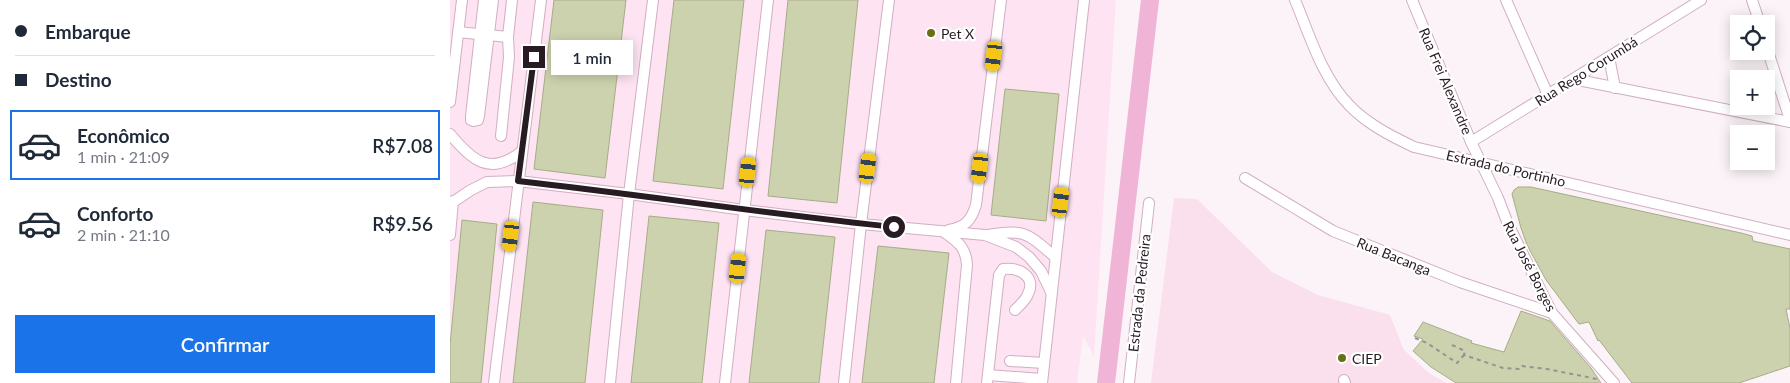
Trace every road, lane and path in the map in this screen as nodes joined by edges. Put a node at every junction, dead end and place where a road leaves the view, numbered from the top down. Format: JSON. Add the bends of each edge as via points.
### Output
{"nodes":[{"id":1,"x":462,"y":0,"type":"edge"},
{"id":2,"x":484,"y":0,"type":"edge"},
{"id":3,"x":492,"y":0,"type":"edge"},
{"id":4,"x":512,"y":0,"type":"edge"},
{"id":5,"x":541,"y":0,"type":"edge"},
{"id":6,"x":653,"y":0,"type":"edge"},
{"id":7,"x":768,"y":0,"type":"edge"},
{"id":8,"x":889,"y":0,"type":"edge"},
{"id":9,"x":1001,"y":0,"type":"edge"},
{"id":10,"x":1084,"y":0,"type":"edge"},
{"id":11,"x":1295,"y":0,"type":"edge"},
{"id":12,"x":1412,"y":0,"type":"edge"},
{"id":13,"x":1506,"y":0,"type":"edge"},
{"id":14,"x":1701,"y":0,"type":"edge"},
{"id":15,"x":1752,"y":0,"type":"edge"},
{"id":16,"x":1757,"y":15,"type":"edge"},
{"id":17,"x":458,"y":32,"type":"junction"},
{"id":18,"x":485,"y":35,"type":"junction"},
{"id":19,"x":508,"y":37,"type":"junction"},
{"id":20,"x":1609,"y":57,"type":"junction"},
{"id":21,"x":453,"y":60,"type":"edge"},
{"id":22,"x":1771,"y":60,"type":"edge"},
{"id":23,"x":1574,"y":79,"type":"junction"},
{"id":24,"x":451,"y":80,"type":"edge"},
{"id":25,"x":1615,"y":88,"type":"junction"},
{"id":26,"x":1548,"y":95,"type":"junction"},
{"id":27,"x":450,"y":102,"type":"edge"},
{"id":28,"x":1790,"y":121,"type":"edge"},
{"id":29,"x":450,"y":134,"type":"edge"},
{"id":30,"x":501,"y":136,"type":"dead end"},
{"id":31,"x":1471,"y":142,"type":"junction"},
{"id":32,"x":521,"y":152,"type":"junction"},
{"id":33,"x":1481,"y":162,"type":"junction"},
{"id":34,"x":1246,"y":178,"type":"dead end"},
{"id":35,"x":518,"y":181,"type":"junction"},
{"id":36,"x":629,"y":194,"type":"junction"},
{"id":37,"x":452,"y":203,"type":"edge"},
{"id":38,"x":1149,"y":203,"type":"dead end"},
{"id":39,"x":744,"y":210,"type":"junction"},
{"id":40,"x":861,"y":224,"type":"junction"},
{"id":41,"x":943,"y":232,"type":"junction"},
{"id":42,"x":450,"y":235,"type":"edge"},
{"id":43,"x":985,"y":235,"type":"junction"},
{"id":44,"x":1790,"y":235,"type":"edge"},
{"id":45,"x":1055,"y":257,"type":"junction"},
{"id":46,"x":1051,"y":292,"type":"junction"},
{"id":47,"x":1015,"y":310,"type":"dead end"},
{"id":48,"x":1552,"y":313,"type":"junction"},
{"id":49,"x":1415,"y":338,"type":"dead end"},
{"id":50,"x":1452,"y":346,"type":"dead end"},
{"id":51,"x":1464,"y":355,"type":"junction"},
{"id":52,"x":1010,"y":361,"type":"dead end"},
{"id":53,"x":1044,"y":363,"type":"junction"},
{"id":54,"x":987,"y":379,"type":"edge"},
{"id":55,"x":1020,"y":380,"type":"edge"},
{"id":56,"x":1612,"y":380,"type":"edge"},
{"id":57,"x":1042,"y":381,"type":"edge"},
{"id":58,"x":494,"y":383,"type":"edge"},
{"id":59,"x":610,"y":383,"type":"edge"},
{"id":60,"x":725,"y":383,"type":"edge"},
{"id":61,"x":844,"y":383,"type":"edge"},
{"id":62,"x":956,"y":383,"type":"edge"},
{"id":63,"x":1129,"y":383,"type":"edge"}],
"edges":[{"from":1,"to":17,"type":"street"},
{"from":2,"to":18,"type":"street"},
{"from":3,"to":18,"type":"street"},
{"from":4,"to":19,"type":"street"},
{"from":5,"to":32,"type":"street"},
{"from":6,"to":36,"type":"street"},
{"from":7,"to":39,"type":"street"},
{"from":8,"to":40,"type":"street"},
{"from":9,"to":41,"type":"street","via":[[976,205],[967,223]]},
{"from":10,"to":45,"type":"street"},
{"from":11,"to":33,"type":"street","name":"Estrada do Portinho","via":[[1330,80],[1350,106],[1384,132],[1414,147]]},
{"from":12,"to":31,"type":"street","name":"Rua Frei Alexandre"},
{"from":13,"to":26,"type":"street"},
{"from":14,"to":20,"type":"street","name":"Rua Rego Corumbá"},
{"from":15,"to":16,"type":"street"},
{"from":17,"to":18,"type":"street"},
{"from":17,"to":21,"type":"street"},
{"from":18,"to":18,"type":"street","via":[[471,116],[474,121],[479,116]]},
{"from":18,"to":19,"type":"street"},
{"from":19,"to":30,"type":"street"},
{"from":20,"to":23,"type":"street","name":"Rua Rego Corumbá"},
{"from":20,"to":25,"type":"street"},
{"from":21,"to":24,"type":"street"},
{"from":22,"to":28,"type":"street"},
{"from":23,"to":25,"type":"street"},
{"from":23,"to":26,"type":"street","name":"Rua Rego Corumbá"},
{"from":24,"to":27,"type":"street"},
{"from":25,"to":28,"type":"street"},
{"from":26,"to":31,"type":"street","name":"Rua Rego Corumbá"},
{"from":29,"to":32,"type":"street","via":[[463,150],[486,164],[510,161]]},
{"from":31,"to":33,"type":"street","name":"Rua Frei Alexandre"},
{"from":32,"to":35,"type":"street"},
{"from":33,"to":44,"type":"street","name":"Estrada do Portinho"},
{"from":33,"to":48,"type":"street","name":"Rua José Borges"},
{"from":34,"to":48,"type":"street","name":"Rua Bacanga","via":[[1333,231],[1460,282]]},
{"from":35,"to":36,"type":"street"},
{"from":35,"to":37,"type":"street","via":[[487,182]]},
{"from":35,"to":58,"type":"street"},
{"from":36,"to":39,"type":"street"},
{"from":36,"to":59,"type":"street"},
{"from":37,"to":42,"type":"street"},
{"from":38,"to":63,"type":"street","name":"Estrada da Pedreira"},
{"from":39,"to":40,"type":"street"},
{"from":39,"to":60,"type":"street"},
{"from":40,"to":41,"type":"street"},
{"from":40,"to":61,"type":"street"},
{"from":41,"to":43,"type":"street"},
{"from":41,"to":62,"type":"street","via":[[967,254]]},
{"from":43,"to":45,"type":"street","via":[[1016,231],[1026,234]]},
{"from":43,"to":46,"type":"street","via":[[1016,246],[1029,257]]},
{"from":45,"to":46,"type":"street"},
{"from":46,"to":53,"type":"street"},
{"from":47,"to":54,"type":"street","via":[[1028,296],[1029,280],[1020,270],[1003,269],[999,275]]},
{"from":48,"to":56,"type":"street","name":"Rua José Borges"},
{"from":49,"to":51,"type":"path","via":[[1457,363]]},
{"from":50,"to":51,"type":"path","via":[[1465,351]]},
{"from":51,"to":56,"type":"path","via":[[1503,368],[1520,369],[1522,366]]},
{"from":52,"to":53,"type":"street"},
{"from":53,"to":57,"type":"street"},
{"from":54,"to":55,"type":"street"},
{"from":55,"to":57,"type":"street"}]}
